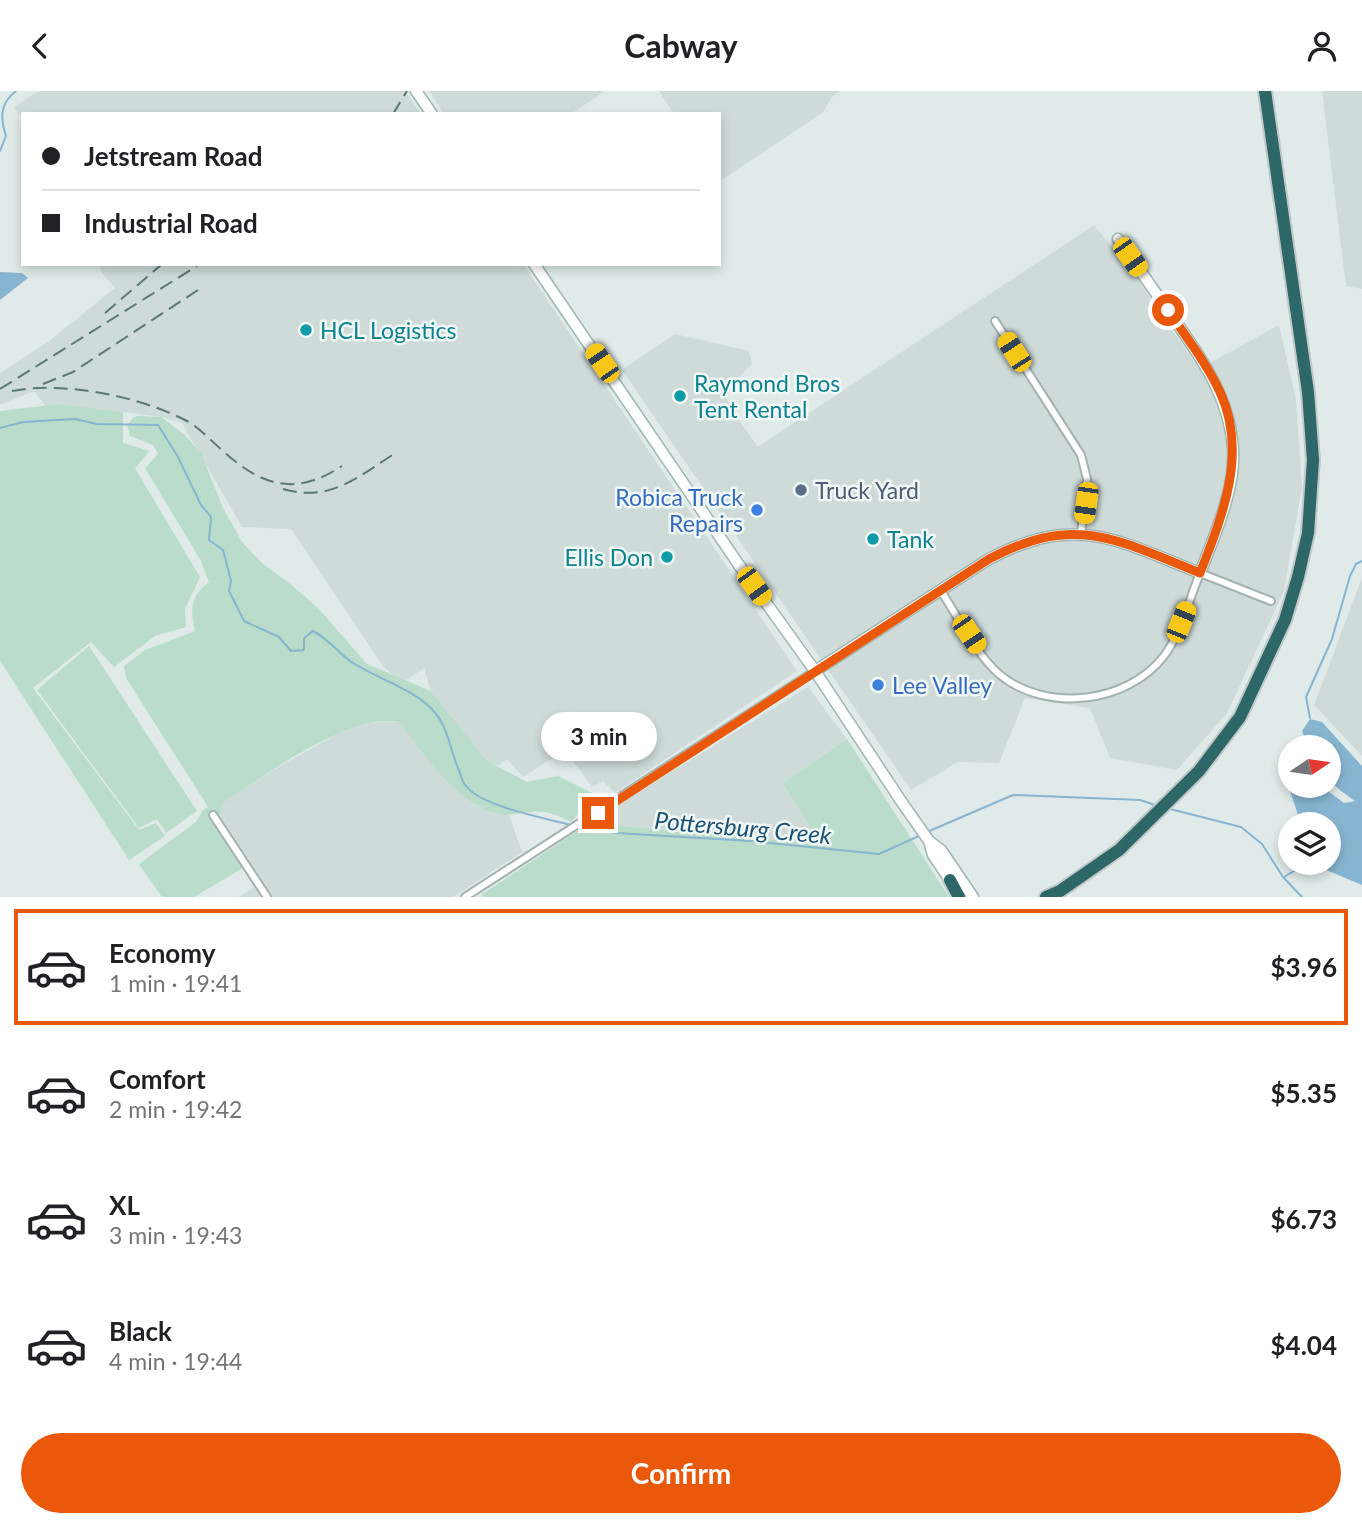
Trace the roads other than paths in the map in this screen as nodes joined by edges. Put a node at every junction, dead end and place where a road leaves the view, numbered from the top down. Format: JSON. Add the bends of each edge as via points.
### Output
{"nodes":[{"id":1,"x":416,"y":91,"type":"edge"},
{"id":2,"x":1265,"y":91,"type":"edge"},
{"id":3,"x":431,"y":112,"type":"edge"},
{"id":4,"x":1118,"y":239,"type":"dead end"},
{"id":5,"x":535,"y":266,"type":"edge"},
{"id":6,"x":995,"y":321,"type":"dead end"},
{"id":7,"x":1081,"y":534,"type":"junction"},
{"id":8,"x":1200,"y":573,"type":"junction"},
{"id":9,"x":941,"y":591,"type":"junction"},
{"id":10,"x":1271,"y":601,"type":"dead end"},
{"id":11,"x":815,"y":671,"type":"junction"},
{"id":12,"x":213,"y":815,"type":"dead end"},
{"id":13,"x":929,"y":841,"type":"junction"},
{"id":14,"x":950,"y":880,"type":"joint"},
{"id":15,"x":1058,"y":894,"type":"edge"},
{"id":16,"x":267,"y":897,"type":"edge"},
{"id":17,"x":466,"y":897,"type":"edge"},
{"id":18,"x":960,"y":897,"type":"edge"},
{"id":19,"x":973,"y":897,"type":"edge"},
{"id":20,"x":1046,"y":897,"type":"edge"}],
"edges":[{"from":1,"to":3,"type":"main road"},
{"from":2,"to":15,"type":"highway","via":[[1308,392],[1313,460],[1308,533],[1298,577],[1285,620],[1240,717],[1199,771],[1154,817],[1119,850]]},
{"from":4,"to":8,"type":"main road","via":[[1205,364],[1230,422],[1234,450],[1230,478]]},
{"from":5,"to":11,"type":"main road"},
{"from":6,"to":7,"type":"street","via":[[1081,455],[1087,479]]},
{"from":7,"to":8,"type":"main road","via":[[1123,542]]},
{"from":7,"to":9,"type":"main road","via":[[1017,544]]},
{"from":8,"to":9,"type":"street","via":[[1162,658],[1121,688],[1069,700],[1047,696],[1000,675]]},
{"from":8,"to":10,"type":"street"},
{"from":9,"to":11,"type":"main road"},
{"from":11,"to":13,"type":"main road"},
{"from":11,"to":17,"type":"street"},
{"from":12,"to":16,"type":"street"},
{"from":13,"to":14,"type":"main road"},
{"from":13,"to":19,"type":"main road"},
{"from":14,"to":18,"type":"highway"},
{"from":15,"to":20,"type":"highway"}]}
